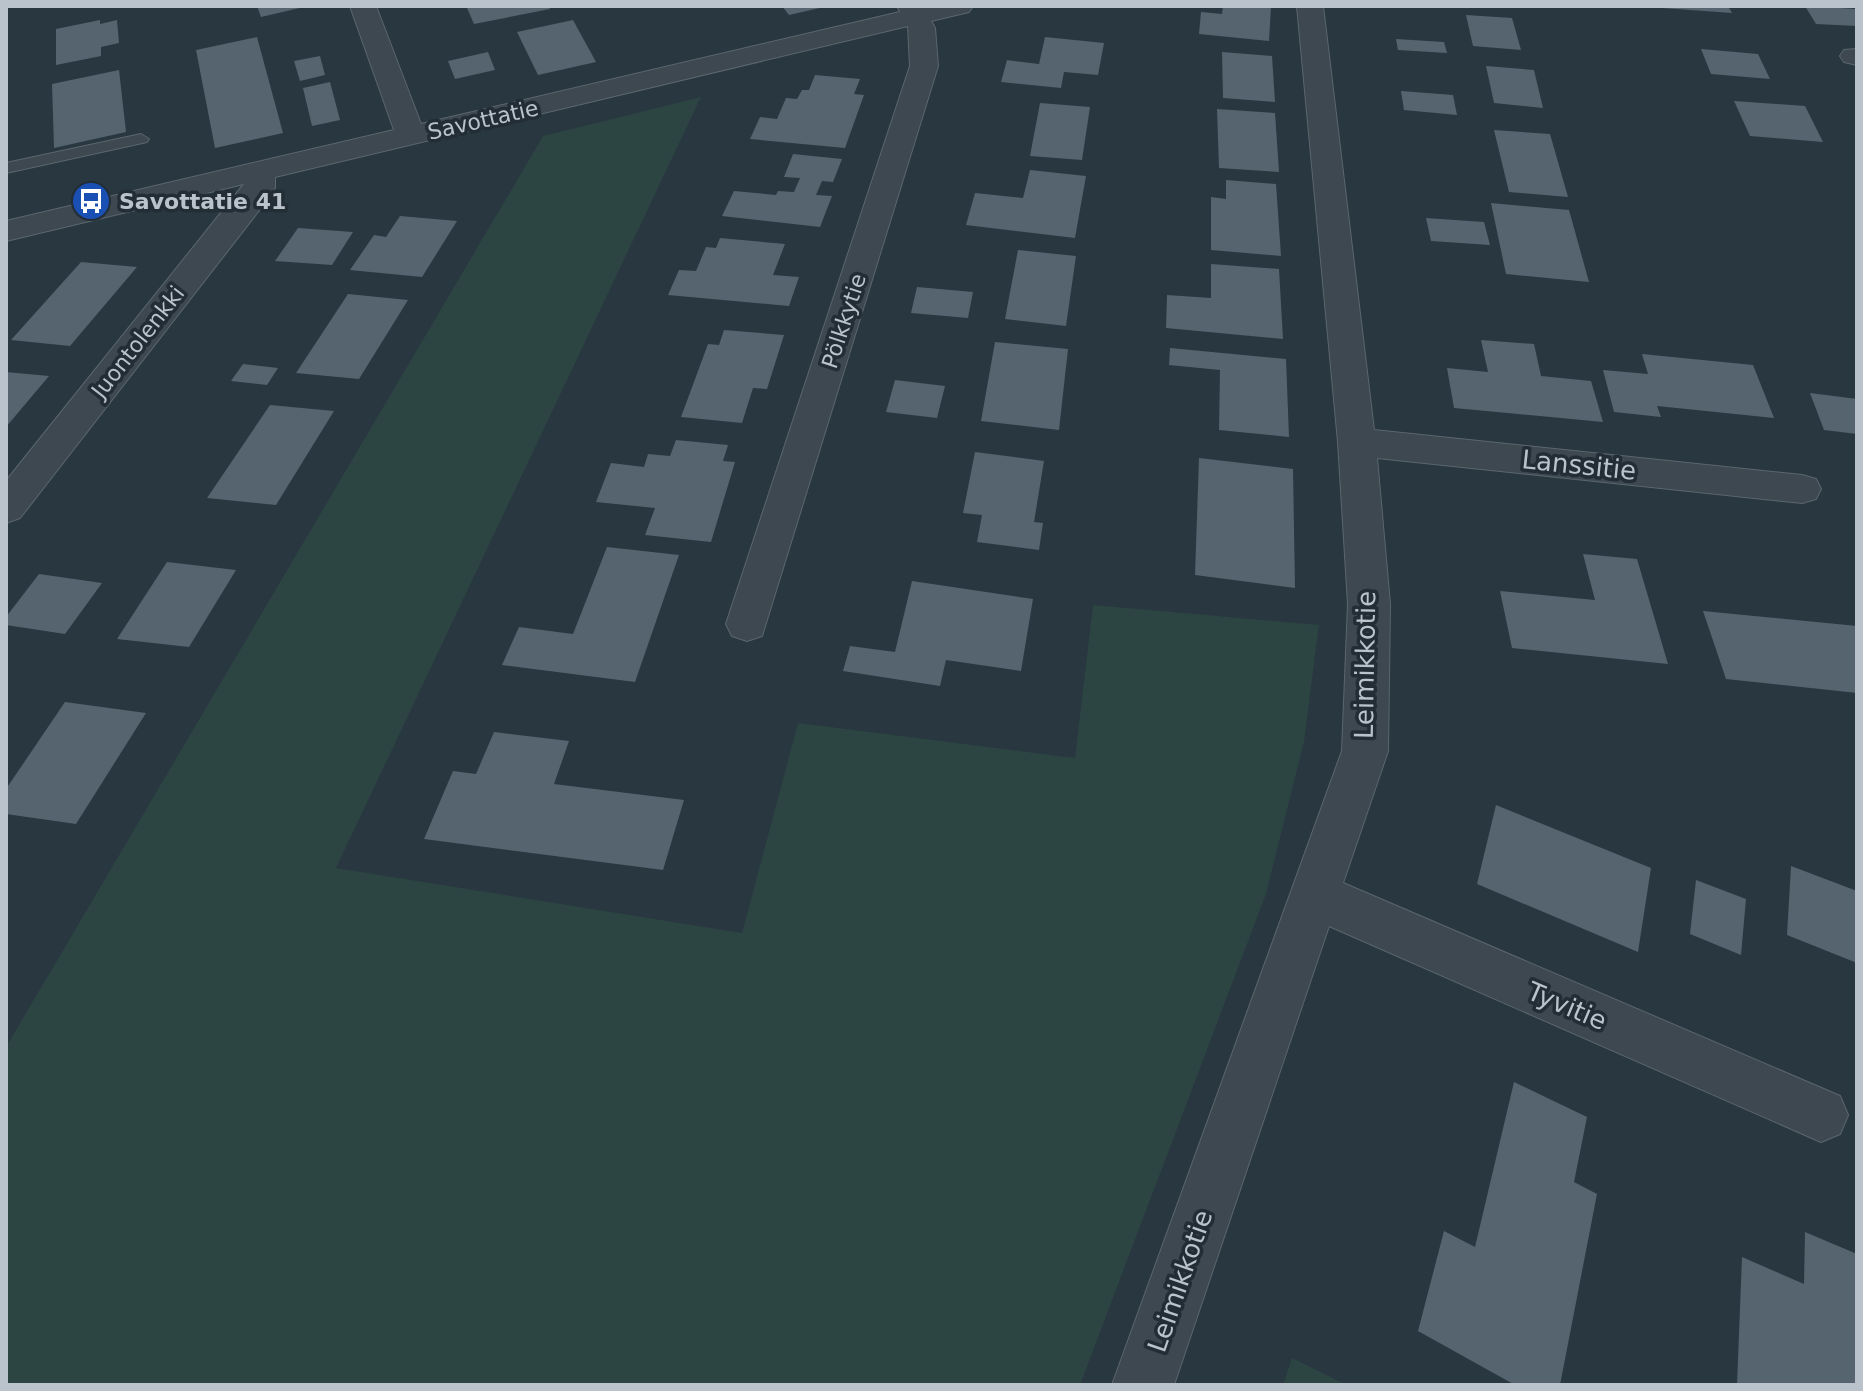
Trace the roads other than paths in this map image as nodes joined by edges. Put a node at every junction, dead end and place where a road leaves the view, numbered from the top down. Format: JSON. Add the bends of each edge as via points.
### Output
{"nodes":[{"id":1,"x":363,"y":6,"type":"edge"},
{"id":2,"x":960,"y":6,"type":"edge"},
{"id":3,"x":1310,"y":6,"type":"edge"},
{"id":4,"x":912,"y":11,"type":"edge"},
{"id":5,"x":411,"y":137,"type":"junction"},
{"id":6,"x":141,"y":139,"type":"dead end"},
{"id":7,"x":6,"y":168,"type":"edge"},
{"id":8,"x":259,"y":173,"type":"junction"},
{"id":9,"x":6,"y":231,"type":"edge"},
{"id":10,"x":1357,"y":442,"type":"junction"},
{"id":11,"x":1802,"y":489,"type":"dead end"},
{"id":12,"x":6,"y":508,"type":"edge"},
{"id":13,"x":747,"y":624,"type":"dead end"},
{"id":14,"x":1314,"y":895,"type":"junction"},
{"id":15,"x":1821,"y":1115,"type":"dead end"},
{"id":16,"x":1143,"y":1385,"type":"edge"}],
"edges":[{"from":1,"to":5,"type":"street"},
{"from":2,"to":4,"type":"street","name":"Savottatie"},
{"from":3,"to":10,"type":"street","name":"Leimikkotie"},
{"from":4,"to":5,"type":"street","name":"Savottatie"},
{"from":4,"to":13,"type":"street","name":"Pölkkytie","via":[[922,28],[924,66]]},
{"from":5,"to":8,"type":"street","name":"Savottatie"},
{"from":6,"to":7,"type":"lane"},
{"from":8,"to":9,"type":"street","name":"Savottatie"},
{"from":8,"to":12,"type":"street","name":"Juontolenkki","via":[[260,188]]},
{"from":10,"to":11,"type":"street","name":"Lanssitie"},
{"from":10,"to":14,"type":"street","name":"Leimikkotie","via":[[1369,604],[1365,751]]},
{"from":14,"to":15,"type":"street","name":"Tyvitie"},
{"from":14,"to":16,"type":"street","name":"Leimikkotie"}]}
